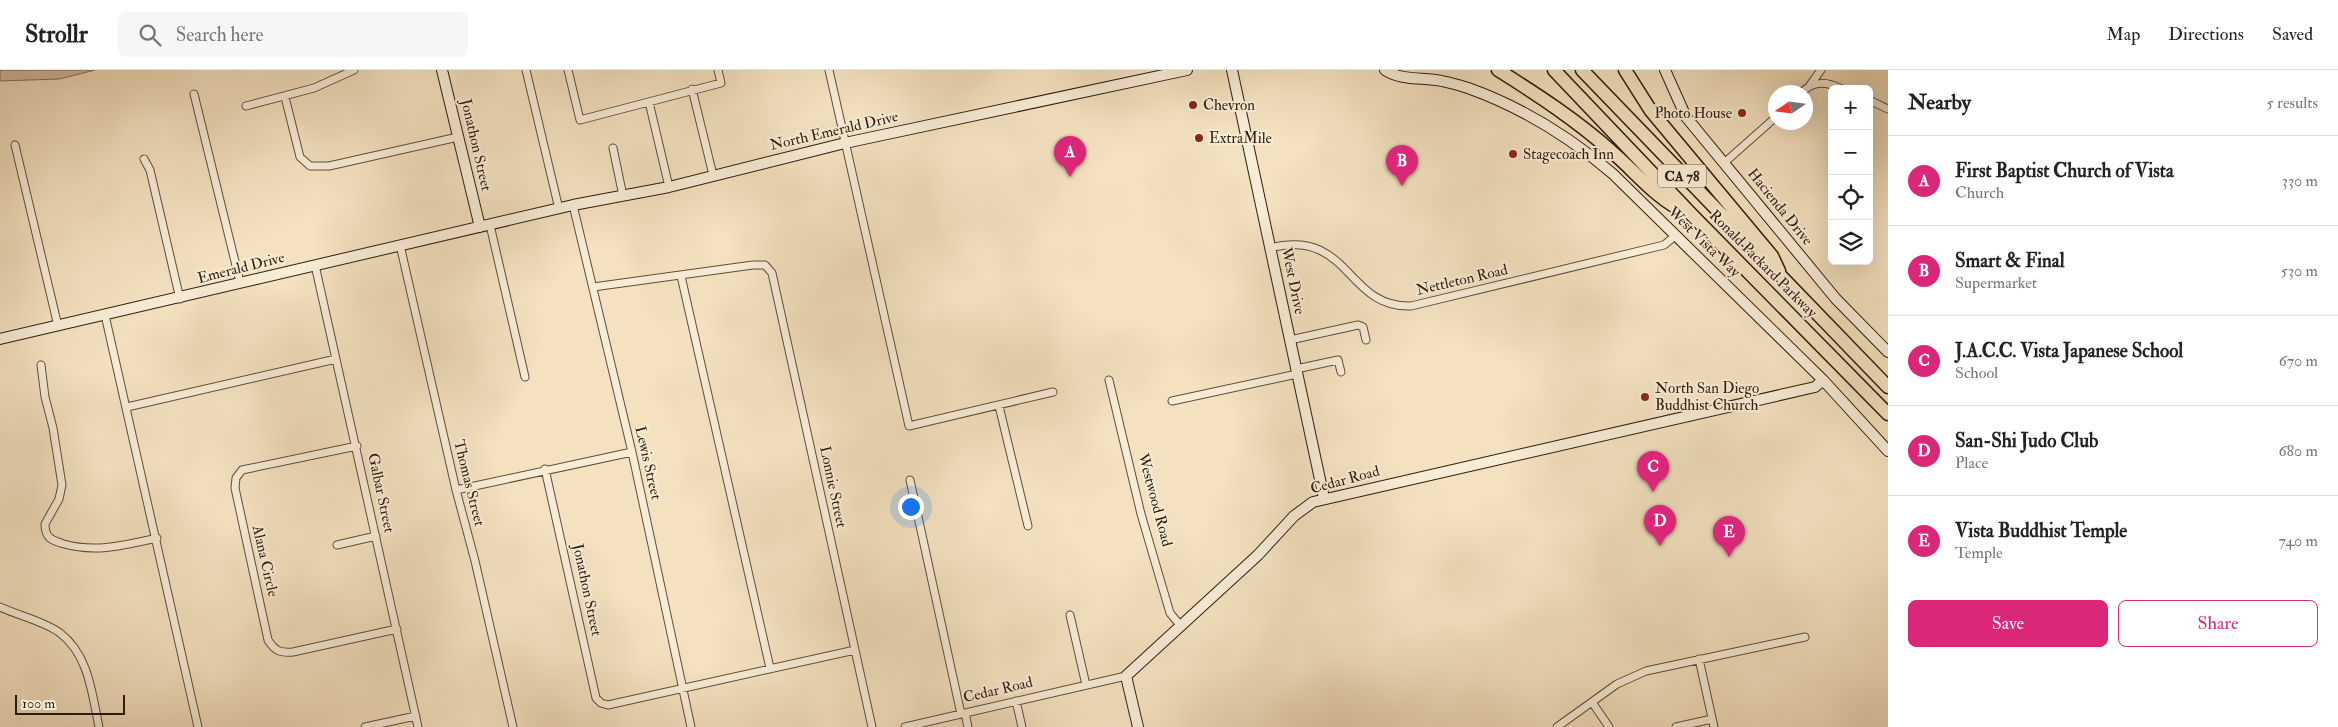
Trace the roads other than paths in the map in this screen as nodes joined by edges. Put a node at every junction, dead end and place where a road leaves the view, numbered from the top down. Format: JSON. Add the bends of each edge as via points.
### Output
{"nodes":[{"id":1,"x":354,"y":70,"type":"edge"},
{"id":2,"x":442,"y":70,"type":"edge"},
{"id":3,"x":526,"y":70,"type":"edge"},
{"id":4,"x":568,"y":70,"type":"edge"},
{"id":5,"x":718,"y":70,"type":"edge"},
{"id":6,"x":829,"y":70,"type":"edge"},
{"id":7,"x":1187,"y":70,"type":"edge"},
{"id":8,"x":1232,"y":70,"type":"edge"},
{"id":9,"x":1386,"y":70,"type":"edge"},
{"id":10,"x":1498,"y":70,"type":"edge"},
{"id":11,"x":1554,"y":70,"type":"edge"},
{"id":12,"x":1582,"y":70,"type":"edge"},
{"id":13,"x":1625,"y":70,"type":"edge"},
{"id":14,"x":1665,"y":70,"type":"edge"},
{"id":15,"x":1821,"y":70,"type":"edge"},
{"id":16,"x":1810,"y":85,"type":"edge"},
{"id":17,"x":1813,"y":85,"type":"edge"},
{"id":18,"x":1834,"y":85,"type":"edge"},
{"id":19,"x":692,"y":89,"type":"junction"},
{"id":20,"x":194,"y":94,"type":"dead end"},
{"id":21,"x":285,"y":96,"type":"junction"},
{"id":22,"x":649,"y":102,"type":"junction"},
{"id":23,"x":1873,"y":102,"type":"edge"},
{"id":24,"x":246,"y":106,"type":"dead end"},
{"id":25,"x":1888,"y":109,"type":"edge"},
{"id":26,"x":1768,"y":123,"type":"edge"},
{"id":27,"x":458,"y":137,"type":"junction"},
{"id":28,"x":845,"y":143,"type":"junction"},
{"id":29,"x":15,"y":145,"type":"dead end"},
{"id":30,"x":613,"y":148,"type":"dead end"},
{"id":31,"x":144,"y":159,"type":"dead end"},
{"id":32,"x":1724,"y":162,"type":"junction"},
{"id":33,"x":712,"y":175,"type":"junction"},
{"id":34,"x":669,"y":187,"type":"junction"},
{"id":35,"x":623,"y":196,"type":"junction"},
{"id":36,"x":573,"y":206,"type":"junction"},
{"id":37,"x":559,"y":209,"type":"junction"},
{"id":38,"x":1692,"y":215,"type":"junction"},
{"id":39,"x":485,"y":226,"type":"junction"},
{"id":40,"x":1675,"y":236,"type":"junction"},
{"id":41,"x":400,"y":245,"type":"junction"},
{"id":42,"x":1270,"y":248,"type":"junction"},
{"id":43,"x":315,"y":265,"type":"junction"},
{"id":44,"x":681,"y":276,"type":"junction"},
{"id":45,"x":1783,"y":280,"type":"junction"},
{"id":46,"x":240,"y":282,"type":"junction"},
{"id":47,"x":592,"y":287,"type":"junction"},
{"id":48,"x":180,"y":299,"type":"junction"},
{"id":49,"x":105,"y":315,"type":"junction"},
{"id":50,"x":58,"y":326,"type":"junction"},
{"id":51,"x":0,"y":339,"type":"edge"},
{"id":52,"x":1290,"y":340,"type":"junction"},
{"id":53,"x":1366,"y":340,"type":"dead end"},
{"id":54,"x":1888,"y":352,"type":"edge"},
{"id":55,"x":336,"y":359,"type":"junction"},
{"id":56,"x":41,"y":365,"type":"dead end"},
{"id":57,"x":1297,"y":371,"type":"junction"},
{"id":58,"x":1341,"y":372,"type":"dead end"},
{"id":59,"x":525,"y":377,"type":"dead end"},
{"id":60,"x":1109,"y":380,"type":"dead end"},
{"id":61,"x":1823,"y":380,"type":"junction"},
{"id":62,"x":1888,"y":387,"type":"edge"},
{"id":63,"x":1053,"y":392,"type":"dead end"},
{"id":64,"x":1172,"y":401,"type":"dead end"},
{"id":65,"x":999,"y":406,"type":"junction"},
{"id":66,"x":127,"y":407,"type":"junction"},
{"id":67,"x":1888,"y":414,"type":"edge"},
{"id":68,"x":357,"y":446,"type":"junction"},
{"id":69,"x":1888,"y":450,"type":"edge"},
{"id":70,"x":632,"y":452,"type":"junction"},
{"id":71,"x":545,"y":469,"type":"junction"},
{"id":72,"x":910,"y":480,"type":"dead end"},
{"id":73,"x":456,"y":490,"type":"junction"},
{"id":74,"x":1324,"y":498,"type":"junction"},
{"id":75,"x":1028,"y":526,"type":"dead end"},
{"id":76,"x":376,"y":536,"type":"junction"},
{"id":77,"x":157,"y":538,"type":"junction"},
{"id":78,"x":337,"y":545,"type":"dead end"},
{"id":79,"x":0,"y":607,"type":"edge"},
{"id":80,"x":1070,"y":614,"type":"dead end"},
{"id":81,"x":1180,"y":625,"type":"junction"},
{"id":82,"x":397,"y":629,"type":"junction"},
{"id":83,"x":1805,"y":637,"type":"dead end"},
{"id":84,"x":855,"y":650,"type":"junction"},
{"id":85,"x":1699,"y":659,"type":"junction"},
{"id":86,"x":770,"y":668,"type":"junction"},
{"id":87,"x":1126,"y":676,"type":"junction"},
{"id":88,"x":1086,"y":685,"type":"junction"},
{"id":89,"x":683,"y":689,"type":"junction"},
{"id":90,"x":1016,"y":701,"type":"junction"},
{"id":91,"x":1592,"y":702,"type":"junction"},
{"id":92,"x":963,"y":714,"type":"junction"},
{"id":93,"x":416,"y":716,"type":"junction"},
{"id":94,"x":1712,"y":719,"type":"junction"},
{"id":95,"x":99,"y":727,"type":"edge"},
{"id":96,"x":198,"y":727,"type":"edge"},
{"id":97,"x":365,"y":727,"type":"edge"},
{"id":98,"x":418,"y":727,"type":"edge"},
{"id":99,"x":513,"y":727,"type":"edge"},
{"id":100,"x":691,"y":727,"type":"edge"},
{"id":101,"x":872,"y":727,"type":"edge"},
{"id":102,"x":904,"y":727,"type":"edge"},
{"id":103,"x":968,"y":727,"type":"edge"},
{"id":104,"x":1022,"y":727,"type":"edge"},
{"id":105,"x":1138,"y":727,"type":"edge"},
{"id":106,"x":1557,"y":727,"type":"edge"},
{"id":107,"x":1609,"y":727,"type":"edge"},
{"id":108,"x":1676,"y":727,"type":"edge"},
{"id":109,"x":1714,"y":727,"type":"edge"}],
"edges":[{"from":1,"to":21,"type":"street","via":[[327,84]]},
{"from":2,"to":27,"type":"main road","name":"Jonathon Street"},
{"from":3,"to":37,"type":"street"},
{"from":4,"to":22,"type":"street","via":[[580,120]]},
{"from":5,"to":19,"type":"street","via":[[721,82]]},
{"from":6,"to":28,"type":"street"},
{"from":7,"to":28,"type":"main road","name":"North Emerald Drive"},
{"from":8,"to":42,"type":"main road","name":"West Drive"},
{"from":9,"to":40,"type":"main road","name":"West Vista Way","via":[[1399,76],[1468,88],[1568,138],[1613,174]]},
{"from":10,"to":38,"type":"highway","via":[[1577,123],[1612,151],[1666,203]]},
{"from":11,"to":38,"type":"highway","name":"Ronald Packard Parkway","number":"CA 78"},
{"from":12,"to":45,"type":"highway","name":"Ronald Packard Parkway","number":"CA 78"},
{"from":13,"to":45,"type":"highway","via":[[1651,111],[1772,256]]},
{"from":14,"to":32,"type":"main road","name":"Hacienda Drive","via":[[1686,117]]},
{"from":15,"to":16,"type":"street"},
{"from":17,"to":18,"type":"street"},
{"from":19,"to":22,"type":"street"},
{"from":19,"to":33,"type":"street"},
{"from":20,"to":46,"type":"street"},
{"from":21,"to":24,"type":"street"},
{"from":21,"to":27,"type":"street","via":[[300,157],[310,166],[329,166]]},
{"from":22,"to":34,"type":"street"},
{"from":23,"to":25,"type":"street"},
{"from":26,"to":32,"type":"street"},
{"from":27,"to":39,"type":"main road","name":"Jonathon Street"},
{"from":28,"to":33,"type":"main road","name":"North Emerald Drive"},
{"from":28,"to":65,"type":"street","via":[[909,426]]},
{"from":29,"to":50,"type":"street"},
{"from":30,"to":35,"type":"street"},
{"from":31,"to":48,"type":"street","via":[[150,170]]},
{"from":32,"to":54,"type":"main road","name":"Hacienda Drive","via":[[1836,299]]},
{"from":33,"to":34,"type":"main road","name":"North Emerald Drive"},
{"from":34,"to":35,"type":"main road","name":"North Emerald Drive"},
{"from":35,"to":36,"type":"main road","name":"North Emerald Drive"},
{"from":36,"to":37,"type":"main road","name":"North Emerald Drive"},
{"from":36,"to":47,"type":"street","name":"Lewis Street"},
{"from":37,"to":39,"type":"main road","name":"North Emerald Drive"},
{"from":38,"to":67,"type":"highway","name":"Ronald Packard Parkway","number":"CA 78"},
{"from":39,"to":41,"type":"main road","name":"Emerald Drive"},
{"from":39,"to":59,"type":"street"},
{"from":40,"to":42,"type":"street","name":"Nettleton Road","via":[[1664,245],[1411,306],[1394,306],[1378,300],[1367,293],[1342,265],[1319,250],[1295,244]]},
{"from":40,"to":61,"type":"main road","name":"West Vista Way"},
{"from":41,"to":43,"type":"main road","name":"Emerald Drive"},
{"from":41,"to":73,"type":"street","name":"Thomas Street"},
{"from":42,"to":52,"type":"main road","name":"West Drive"},
{"from":43,"to":46,"type":"main road","name":"Emerald Drive"},
{"from":43,"to":55,"type":"street","name":"Galbar Street"},
{"from":44,"to":47,"type":"street"},
{"from":44,"to":84,"type":"street","name":"Lonnie Street","via":[[753,265],[765,265],[772,274]]},
{"from":44,"to":86,"type":"street"},
{"from":45,"to":62,"type":"highway","name":"Ronald Packard Parkway","number":"CA 78"},
{"from":46,"to":48,"type":"main road","name":"Emerald Drive"},
{"from":47,"to":70,"type":"street","name":"Lewis Street"},
{"from":48,"to":49,"type":"main road","name":"Emerald Drive"},
{"from":49,"to":50,"type":"main road","name":"Emerald Drive"},
{"from":49,"to":66,"type":"street"},
{"from":50,"to":51,"type":"main road","name":"Emerald Drive"},
{"from":52,"to":53,"type":"street","via":[[1358,325],[1363,327]]},
{"from":52,"to":57,"type":"main road","name":"West Drive"},
{"from":55,"to":66,"type":"street"},
{"from":55,"to":68,"type":"street","name":"Galbar Street"},
{"from":56,"to":77,"type":"street","via":[[62,486],[59,499],[45,524],[48,537],[79,548],[98,549]]},
{"from":57,"to":58,"type":"street","via":[[1338,360]]},
{"from":57,"to":64,"type":"street"},
{"from":57,"to":74,"type":"main road","name":"West Drive"},
{"from":60,"to":81,"type":"street","name":"Westwood Road","via":[[1141,514],[1170,613]]},
{"from":61,"to":69,"type":"main road","name":"West Vista Way"},
{"from":61,"to":74,"type":"main road","name":"Cedar Road","via":[[1815,387]]},
{"from":63,"to":65,"type":"street"},
{"from":65,"to":75,"type":"street"},
{"from":66,"to":77,"type":"street"},
{"from":68,"to":76,"type":"street","name":"Galbar Street"},
{"from":68,"to":82,"type":"street","name":"Alana Circle","via":[[242,470],[236,478],[235,488],[268,640],[274,650],[282,653]]},
{"from":70,"to":71,"type":"street"},
{"from":70,"to":89,"type":"street","name":"Lewis Street"},
{"from":71,"to":73,"type":"street"},
{"from":71,"to":89,"type":"street","name":"Jonathon Street","via":[[596,698],[601,703],[613,704]]},
{"from":72,"to":92,"type":"street"},
{"from":73,"to":99,"type":"street","name":"Thomas Street"},
{"from":74,"to":81,"type":"main road","name":"Cedar Road","via":[[1294,516],[1258,555]]},
{"from":76,"to":78,"type":"street"},
{"from":76,"to":82,"type":"street","name":"Galbar Street"},
{"from":77,"to":96,"type":"street"},
{"from":79,"to":95,"type":"street","via":[[59,632],[75,648],[86,668]]},
{"from":80,"to":88,"type":"street"},
{"from":81,"to":87,"type":"main road","name":"Cedar Road"},
{"from":82,"to":93,"type":"street","name":"Galbar Street"},
{"from":83,"to":85,"type":"street"},
{"from":84,"to":86,"type":"street"},
{"from":84,"to":101,"type":"street","name":"Lonnie Street"},
{"from":85,"to":91,"type":"street","via":[[1646,671],[1617,684]]},
{"from":85,"to":94,"type":"street"},
{"from":86,"to":89,"type":"street"},
{"from":87,"to":88,"type":"street","name":"Cedar Road"},
{"from":87,"to":105,"type":"main road"},
{"from":88,"to":90,"type":"street","name":"Cedar Road"},
{"from":89,"to":100,"type":"street","name":"Lewis Street"},
{"from":90,"to":92,"type":"street","name":"Cedar Road"},
{"from":90,"to":104,"type":"street"},
{"from":91,"to":106,"type":"street"},
{"from":91,"to":107,"type":"street"},
{"from":92,"to":102,"type":"street","name":"Cedar Road"},
{"from":92,"to":103,"type":"street"},
{"from":93,"to":97,"type":"street"},
{"from":93,"to":98,"type":"street","name":"Galbar Street"},
{"from":94,"to":108,"type":"street"},
{"from":94,"to":109,"type":"street"}]}
